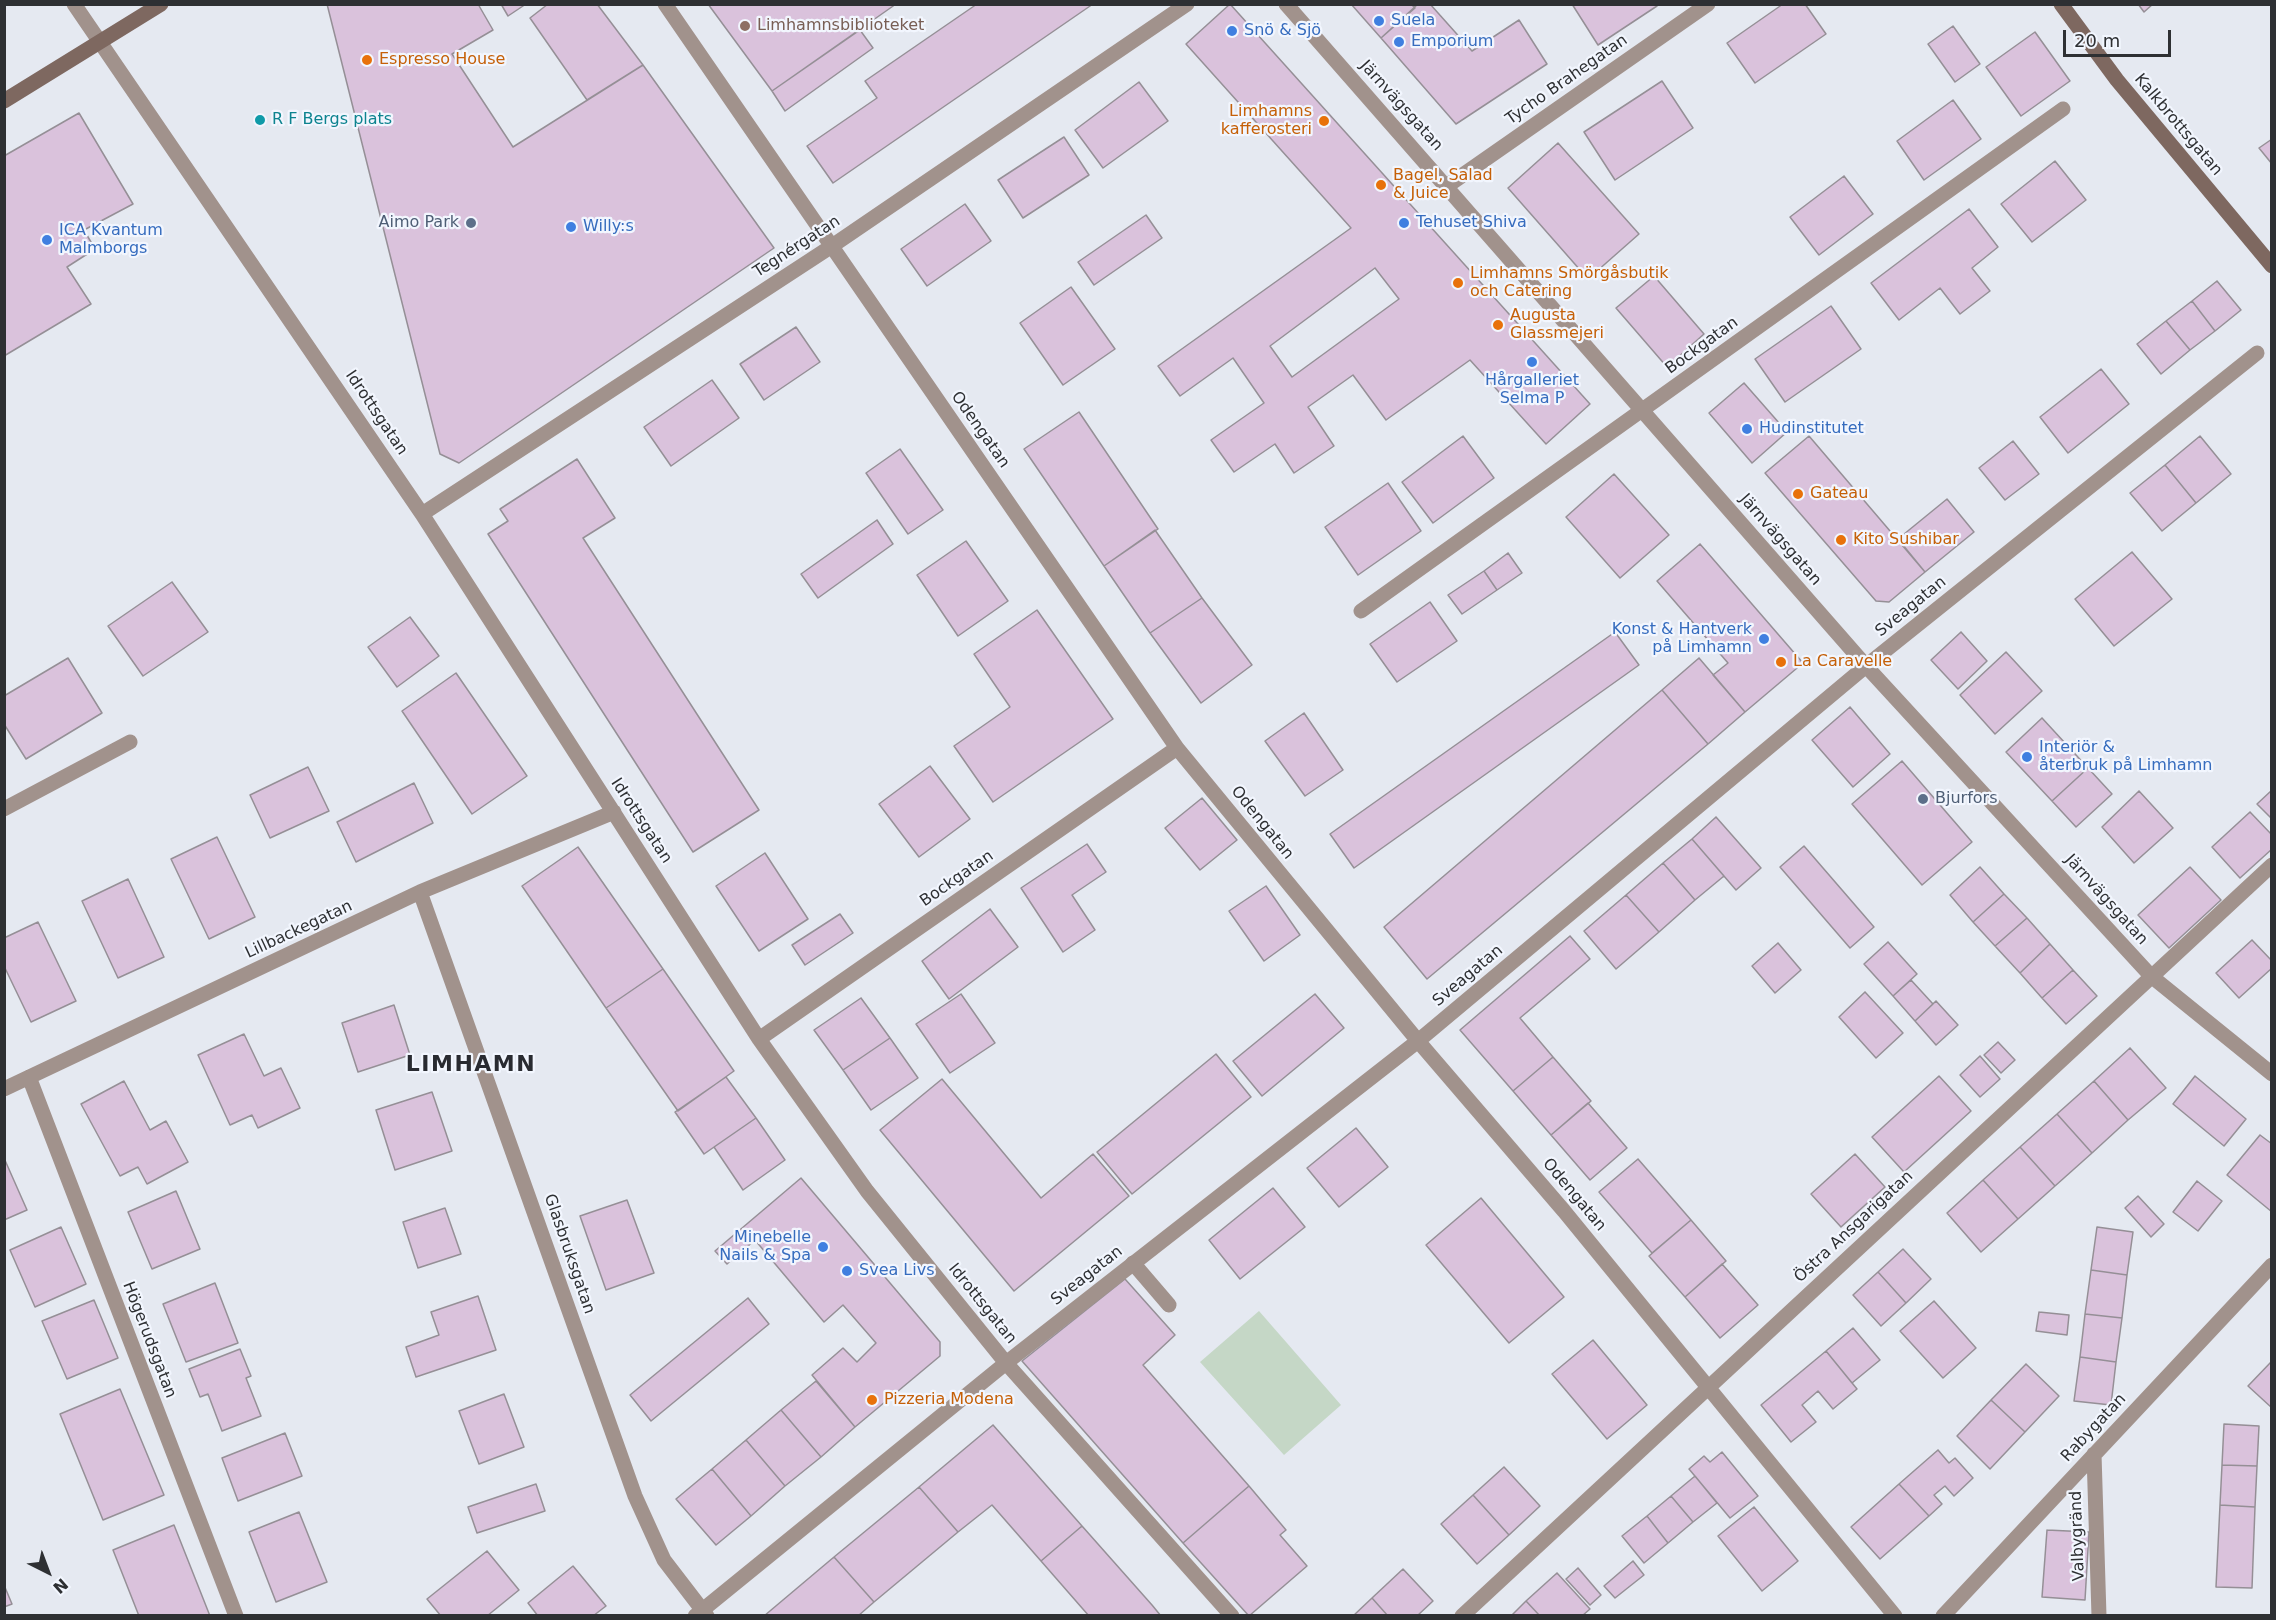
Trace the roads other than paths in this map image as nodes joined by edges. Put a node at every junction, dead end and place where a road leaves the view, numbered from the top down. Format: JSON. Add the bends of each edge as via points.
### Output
{"nodes":[{"id":1,"x":74,"y":4,"type":"edge"},
{"id":2,"x":162,"y":4,"type":"edge"},
{"id":3,"x":665,"y":4,"type":"edge"},
{"id":4,"x":1188,"y":4,"type":"edge"},
{"id":5,"x":1286,"y":4,"type":"edge"},
{"id":6,"x":1708,"y":4,"type":"edge"},
{"id":7,"x":2061,"y":4,"type":"edge"},
{"id":8,"x":102,"y":42,"type":"junction"},
{"id":9,"x":4,"y":101,"type":"edge"},
{"id":10,"x":2063,"y":109,"type":"dead end"},
{"id":11,"x":1447,"y":186,"type":"junction"},
{"id":12,"x":832,"y":246,"type":"junction"},
{"id":13,"x":2271,"y":266,"type":"edge"},
{"id":14,"x":2257,"y":353,"type":"dead end"},
{"id":15,"x":1642,"y":411,"type":"junction"},
{"id":16,"x":422,"y":514,"type":"junction"},
{"id":17,"x":1361,"y":611,"type":"dead end"},
{"id":18,"x":1866,"y":666,"type":"junction"},
{"id":19,"x":130,"y":742,"type":"dead end"},
{"id":20,"x":1177,"y":748,"type":"junction"},
{"id":21,"x":4,"y":809,"type":"edge"},
{"id":22,"x":614,"y":812,"type":"junction"},
{"id":23,"x":2271,"y":865,"type":"edge"},
{"id":24,"x":420,"y":892,"type":"junction"},
{"id":25,"x":2151,"y":976,"type":"junction"},
{"id":26,"x":759,"y":1039,"type":"junction"},
{"id":27,"x":1418,"y":1041,"type":"junction"},
{"id":28,"x":2271,"y":1074,"type":"edge"},
{"id":29,"x":29,"y":1077,"type":"junction"},
{"id":30,"x":4,"y":1089,"type":"edge"},
{"id":31,"x":1133,"y":1263,"type":"junction"},
{"id":32,"x":2271,"y":1265,"type":"edge"},
{"id":33,"x":1169,"y":1305,"type":"dead end"},
{"id":34,"x":1006,"y":1363,"type":"junction"},
{"id":35,"x":1708,"y":1387,"type":"junction"},
{"id":36,"x":2094,"y":1454,"type":"junction"},
{"id":37,"x":701,"y":1614,"type":"edge"},
{"id":38,"x":236,"y":1616,"type":"edge"},
{"id":39,"x":1232,"y":1616,"type":"edge"},
{"id":40,"x":1462,"y":1616,"type":"edge"},
{"id":41,"x":1895,"y":1616,"type":"edge"},
{"id":42,"x":1943,"y":1616,"type":"edge"},
{"id":43,"x":2099,"y":1616,"type":"edge"}],
"edges":[{"from":1,"to":8,"type":"street","name":"Idrottsgatan"},
{"from":2,"to":8,"type":"main road"},
{"from":3,"to":12,"type":"street","name":"Odengatan"},
{"from":4,"to":12,"type":"street","name":"Tegnérgatan"},
{"from":5,"to":11,"type":"street","name":"Järnvägsgatan"},
{"from":6,"to":11,"type":"street","name":"Tycho Brahegatan"},
{"from":7,"to":13,"type":"main road","name":"Kalkbrottsgatan","via":[[2117,80]]},
{"from":8,"to":9,"type":"main road"},
{"from":8,"to":16,"type":"street","name":"Idrottsgatan"},
{"from":10,"to":15,"type":"street","name":"Bockgatan"},
{"from":11,"to":15,"type":"street","name":"Järnvägsgatan"},
{"from":12,"to":16,"type":"street","name":"Tegnérgatan"},
{"from":12,"to":20,"type":"street","name":"Odengatan"},
{"from":14,"to":18,"type":"street","name":"Sveagatan"},
{"from":15,"to":17,"type":"street","name":"Bockgatan"},
{"from":15,"to":18,"type":"street","name":"Järnvägsgatan"},
{"from":16,"to":22,"type":"street","name":"Idrottsgatan"},
{"from":18,"to":25,"type":"street","name":"Järnvägsgatan"},
{"from":18,"to":27,"type":"street","name":"Sveagatan"},
{"from":19,"to":21,"type":"street"},
{"from":20,"to":26,"type":"street","name":"Bockgatan"},
{"from":20,"to":27,"type":"street","name":"Odengatan"},
{"from":22,"to":24,"type":"street","name":"Lillbackegatan"},
{"from":22,"to":26,"type":"street","name":"Idrottsgatan"},
{"from":23,"to":25,"type":"street","name":"Östra Ansgarigatan"},
{"from":24,"to":29,"type":"street","name":"Lillbackegatan"},
{"from":24,"to":37,"type":"street","name":"Glasbruksgatan","via":[[635,1496],[664,1560]]},
{"from":25,"to":28,"type":"street","name":"Järnvägsgatan"},
{"from":25,"to":35,"type":"street","name":"Östra Ansgarigatan"},
{"from":26,"to":34,"type":"street","name":"Idrottsgatan","via":[[867,1191]]},
{"from":27,"to":31,"type":"street","name":"Sveagatan"},
{"from":27,"to":35,"type":"street","name":"Odengatan"},
{"from":29,"to":30,"type":"street","name":"Lillbackegatan"},
{"from":29,"to":38,"type":"street","name":"Högerudsgatan"},
{"from":31,"to":33,"type":"street"},
{"from":31,"to":34,"type":"street","name":"Sveagatan"},
{"from":32,"to":36,"type":"street","name":"Rabygatan"},
{"from":34,"to":37,"type":"street","name":"Sveagatan"},
{"from":34,"to":39,"type":"street","name":"Idrottsgatan"},
{"from":35,"to":40,"type":"street","name":"Östra Ansgarigatan"},
{"from":35,"to":41,"type":"street","name":"Odengatan"},
{"from":36,"to":42,"type":"street","name":"Rabygatan"},
{"from":36,"to":43,"type":"street","name":"Valbygränd"}]}
